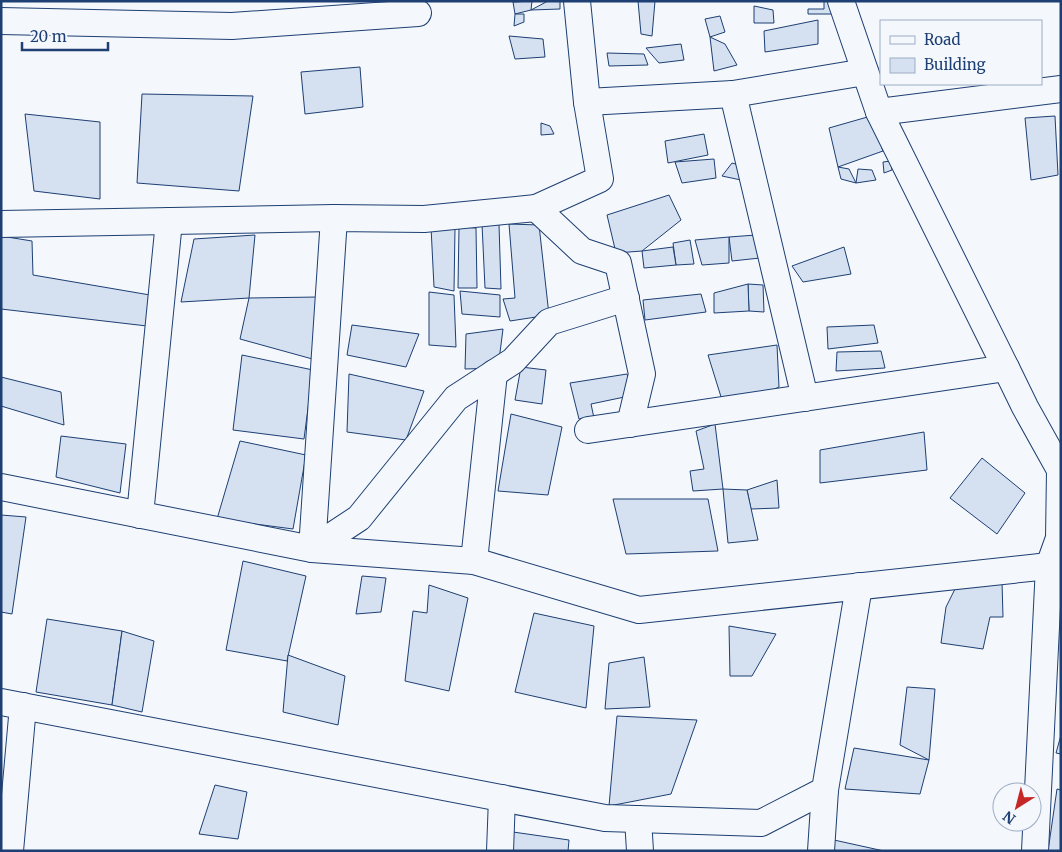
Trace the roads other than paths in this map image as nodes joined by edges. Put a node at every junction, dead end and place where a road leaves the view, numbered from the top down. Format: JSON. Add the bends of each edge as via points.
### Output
{"nodes":[{"id":1,"x":577,"y":1,"type":"edge"},
{"id":2,"x":840,"y":1,"type":"edge"},
{"id":3,"x":418,"y":13,"type":"dead end"},
{"id":4,"x":1,"y":21,"type":"edge"},
{"id":5,"x":865,"y":72,"type":"junction"},
{"id":6,"x":1061,"y":89,"type":"edge"},
{"id":7,"x":733,"y":94,"type":"junction"},
{"id":8,"x":587,"y":102,"type":"junction"},
{"id":9,"x":879,"y":112,"type":"junction"},
{"id":10,"x":536,"y":208,"type":"junction"},
{"id":11,"x":334,"y":218,"type":"junction"},
{"id":12,"x":169,"y":221,"type":"junction"},
{"id":13,"x":1,"y":224,"type":"edge"},
{"id":14,"x":626,"y":298,"type":"junction"},
{"id":15,"x":1006,"y":368,"type":"junction"},
{"id":16,"x":494,"y":373,"type":"junction"},
{"id":17,"x":804,"y":398,"type":"junction"},
{"id":18,"x":630,"y":424,"type":"junction"},
{"id":19,"x":588,"y":430,"type":"dead end"},
{"id":20,"x":1,"y":487,"type":"edge"},
{"id":21,"x":140,"y":515,"type":"junction"},
{"id":22,"x":312,"y":550,"type":"junction"},
{"id":23,"x":474,"y":561,"type":"junction"},
{"id":24,"x":1055,"y":564,"type":"edge"},
{"id":25,"x":859,"y":586,"type":"junction"},
{"id":26,"x":12,"y":704,"type":"edge"},
{"id":27,"x":825,"y":790,"type":"junction"},
{"id":28,"x":502,"y":798,"type":"junction"},
{"id":29,"x":638,"y":819,"type":"junction"},
{"id":30,"x":10,"y":851,"type":"edge"},
{"id":31,"x":500,"y":851,"type":"edge"},
{"id":32,"x":640,"y":851,"type":"edge"},
{"id":33,"x":821,"y":851,"type":"edge"},
{"id":34,"x":1035,"y":851,"type":"edge"}],
"edges":[{"from":1,"to":8,"type":"street"},
{"from":2,"to":5,"type":"street"},
{"from":3,"to":4,"type":"street","via":[[232,26]]},
{"from":5,"to":7,"type":"street"},
{"from":5,"to":9,"type":"street"},
{"from":6,"to":9,"type":"street"},
{"from":7,"to":8,"type":"street"},
{"from":7,"to":17,"type":"street"},
{"from":8,"to":10,"type":"street","via":[[600,179]]},
{"from":9,"to":15,"type":"street"},
{"from":10,"to":11,"type":"street","via":[[424,219]]},
{"from":10,"to":14,"type":"street","via":[[582,251],[618,263]]},
{"from":11,"to":12,"type":"street"},
{"from":11,"to":22,"type":"street"},
{"from":12,"to":13,"type":"street"},
{"from":12,"to":21,"type":"street"},
{"from":14,"to":16,"type":"street","via":[[549,322],[513,361]]},
{"from":14,"to":18,"type":"street","via":[[642,374]]},
{"from":15,"to":17,"type":"street"},
{"from":15,"to":24,"type":"street","via":[[1060,470],[1059,538]]},
{"from":16,"to":22,"type":"street","via":[[456,398],[359,518]]},
{"from":16,"to":23,"type":"street"},
{"from":17,"to":18,"type":"street"},
{"from":18,"to":19,"type":"street"},
{"from":20,"to":21,"type":"street"},
{"from":21,"to":22,"type":"street"},
{"from":22,"to":23,"type":"street"},
{"from":23,"to":25,"type":"street","via":[[639,610]]},
{"from":24,"to":25,"type":"street"},
{"from":24,"to":34,"type":"street"},
{"from":25,"to":27,"type":"street"},
{"from":26,"to":28,"type":"street"},
{"from":26,"to":30,"type":"street"},
{"from":27,"to":29,"type":"street","via":[[761,823]]},
{"from":27,"to":33,"type":"street"},
{"from":28,"to":29,"type":"street","via":[[605,818]]},
{"from":28,"to":31,"type":"street"},
{"from":29,"to":32,"type":"street"}]}
